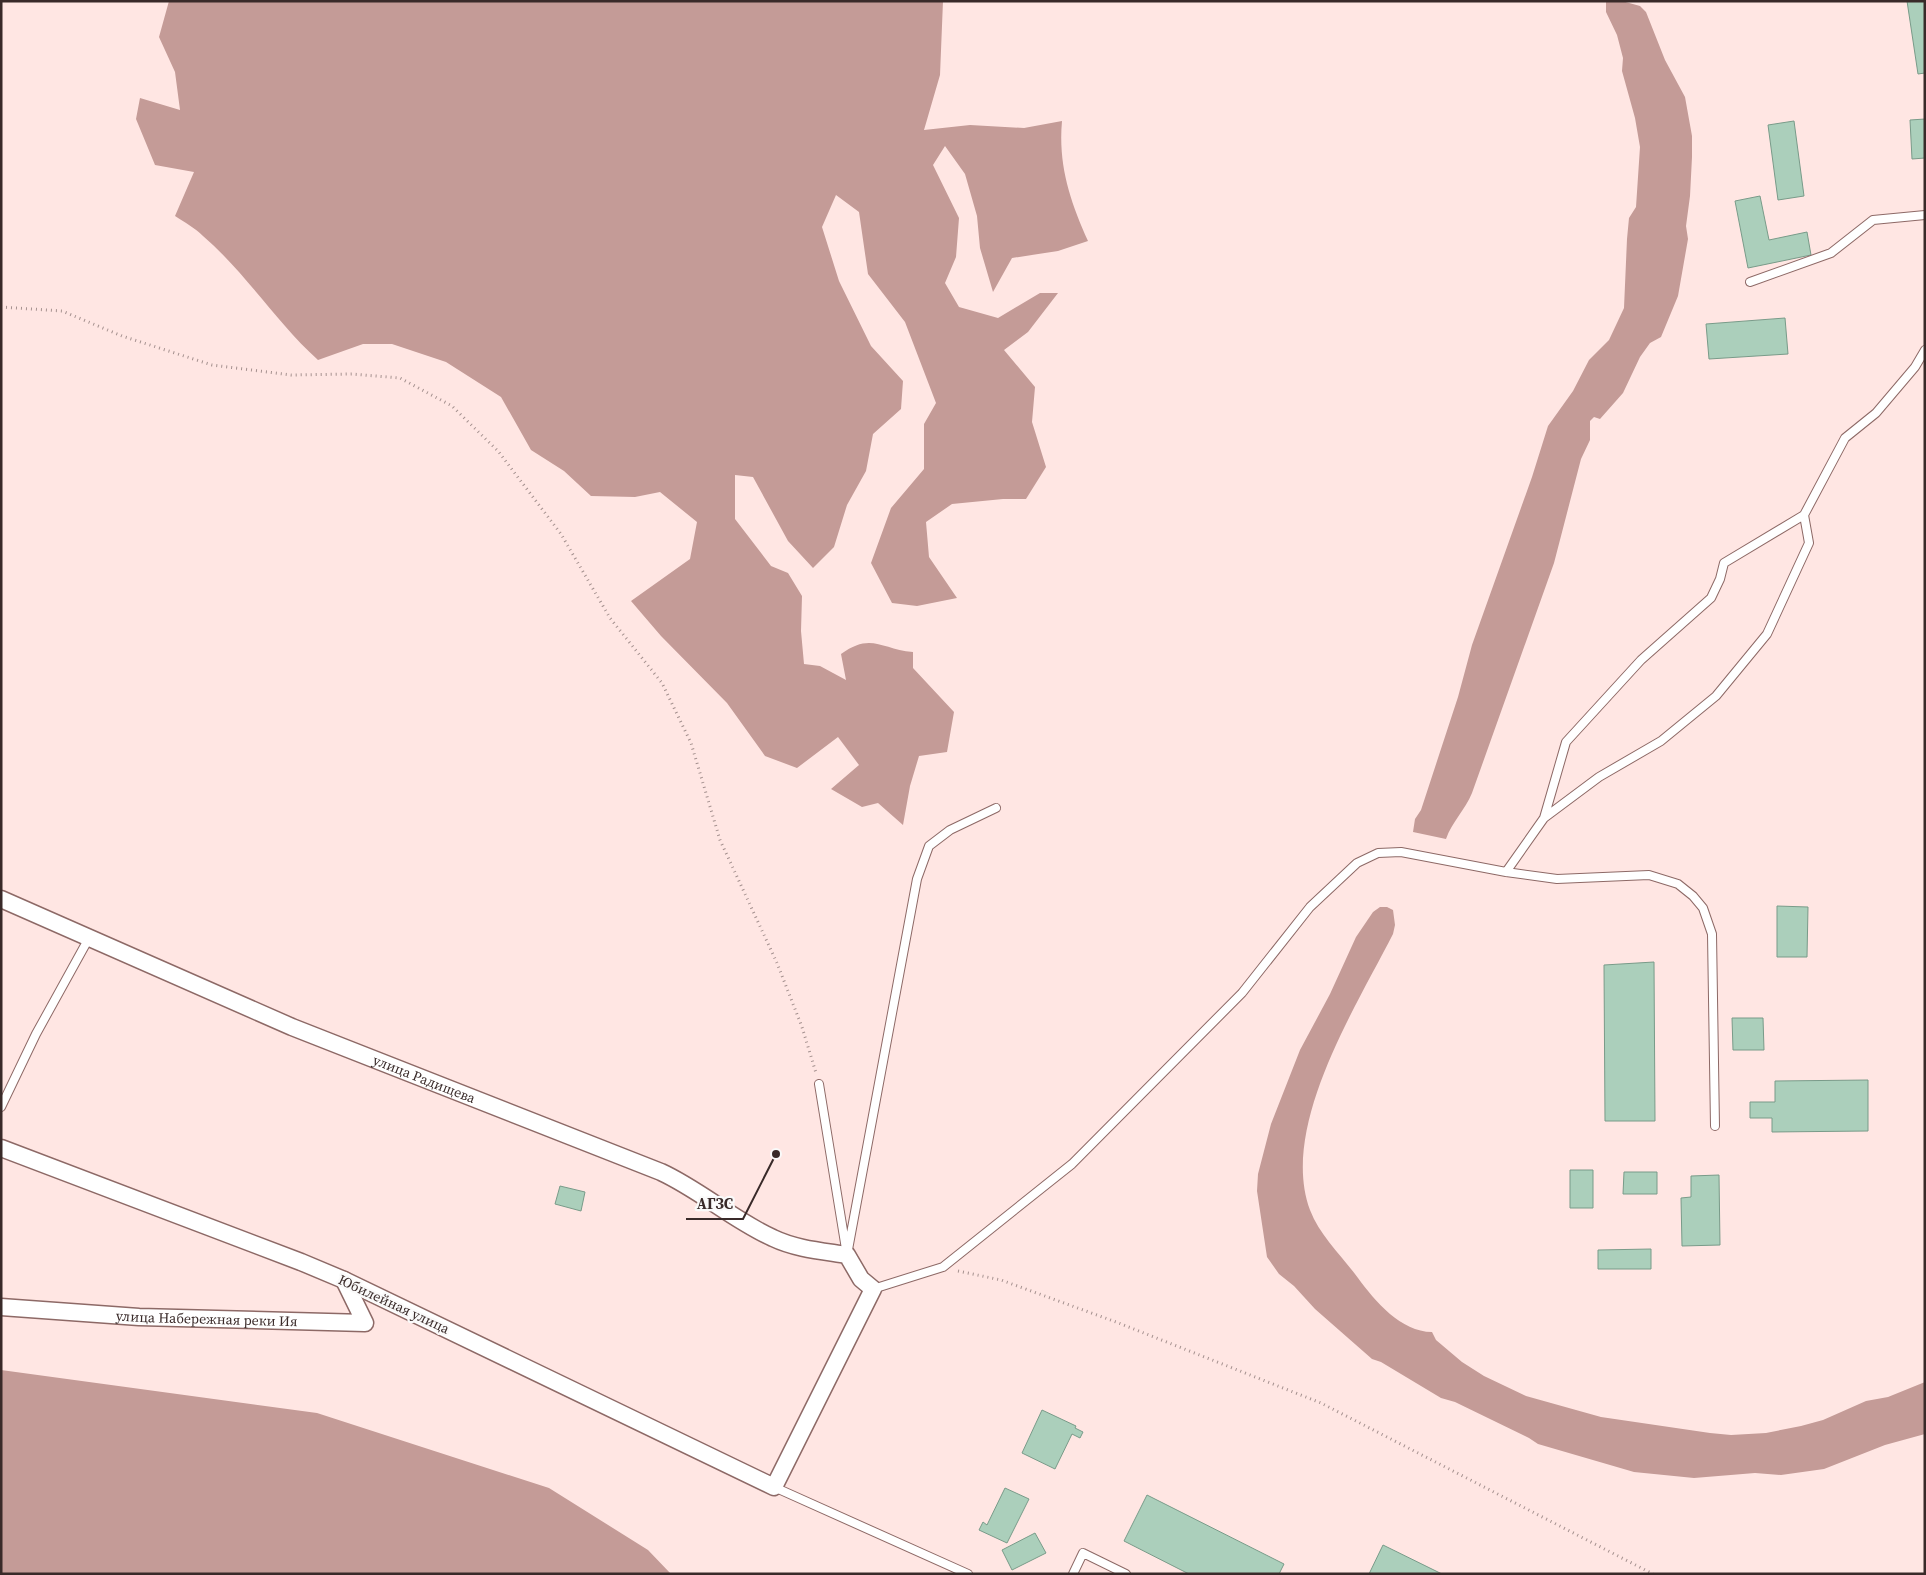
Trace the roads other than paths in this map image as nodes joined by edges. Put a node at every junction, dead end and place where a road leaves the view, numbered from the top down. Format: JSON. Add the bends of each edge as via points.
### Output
{"nodes":[{"id":1,"x":1925,"y":215,"type":"edge"},
{"id":2,"x":1750,"y":282,"type":"dead end"},
{"id":3,"x":1925,"y":350,"type":"edge"},
{"id":4,"x":1804,"y":515,"type":"junction"},
{"id":5,"x":996,"y":808,"type":"dead end"},
{"id":6,"x":1544,"y":818,"type":"junction"},
{"id":7,"x":1506,"y":872,"type":"junction"},
{"id":8,"x":1,"y":898,"type":"edge"},
{"id":9,"x":90,"y":937,"type":"junction"},
{"id":10,"x":819,"y":1084,"type":"road end"},
{"id":11,"x":1,"y":1107,"type":"edge"},
{"id":12,"x":1715,"y":1126,"type":"dead end"},
{"id":13,"x":1,"y":1148,"type":"edge"},
{"id":14,"x":847,"y":1255,"type":"junction"},
{"id":15,"x":344,"y":1280,"type":"junction"},
{"id":16,"x":873,"y":1289,"type":"junction"},
{"id":17,"x":1,"y":1307,"type":"edge"},
{"id":18,"x":774,"y":1487,"type":"junction"},
{"id":19,"x":968,"y":1574,"type":"edge"},
{"id":20,"x":1073,"y":1574,"type":"edge"},
{"id":21,"x":1126,"y":1574,"type":"edge"}],
"edges":[{"from":1,"to":2,"type":"lane","via":[[1873,220],[1831,252]]},
{"from":3,"to":4,"type":"lane","via":[[1915,367],[1876,412],[1845,438]]},
{"from":4,"to":6,"type":"lane","via":[[1724,563],[1711,598],[1641,660],[1566,742]]},
{"from":4,"to":6,"type":"lane","via":[[1809,543],[1767,634],[1716,696],[1660,741],[1599,777]]},
{"from":5,"to":14,"type":"lane","via":[[950,830],[929,846],[917,879]]},
{"from":6,"to":7,"type":"lane"},
{"from":7,"to":12,"type":"lane","via":[[1557,878],[1649,875],[1678,884],[1703,908],[1712,934]]},
{"from":7,"to":16,"type":"lane","via":[[1401,852],[1378,853],[1357,863],[1310,907],[1242,993],[1072,1164],[943,1267]]},
{"from":8,"to":9,"type":"street","name":"улица Радищева"},
{"from":9,"to":11,"type":"lane","via":[[36,1034]]},
{"from":9,"to":14,"type":"street","name":"улица Радищева","via":[[292,1028],[661,1172],[772,1238],[802,1248]]},
{"from":10,"to":14,"type":"lane"},
{"from":13,"to":15,"type":"street","name":"Юбилейная улица"},
{"from":14,"to":16,"type":"street","via":[[860,1279]]},
{"from":15,"to":17,"type":"street","name":"улица Набережная реки Ия","via":[[365,1323],[139,1317]]},
{"from":15,"to":18,"type":"street","name":"Юбилейная улица"},
{"from":16,"to":18,"type":"street"},
{"from":18,"to":19,"type":"lane"},
{"from":20,"to":21,"type":"lane","via":[[1083,1552]]}]}
